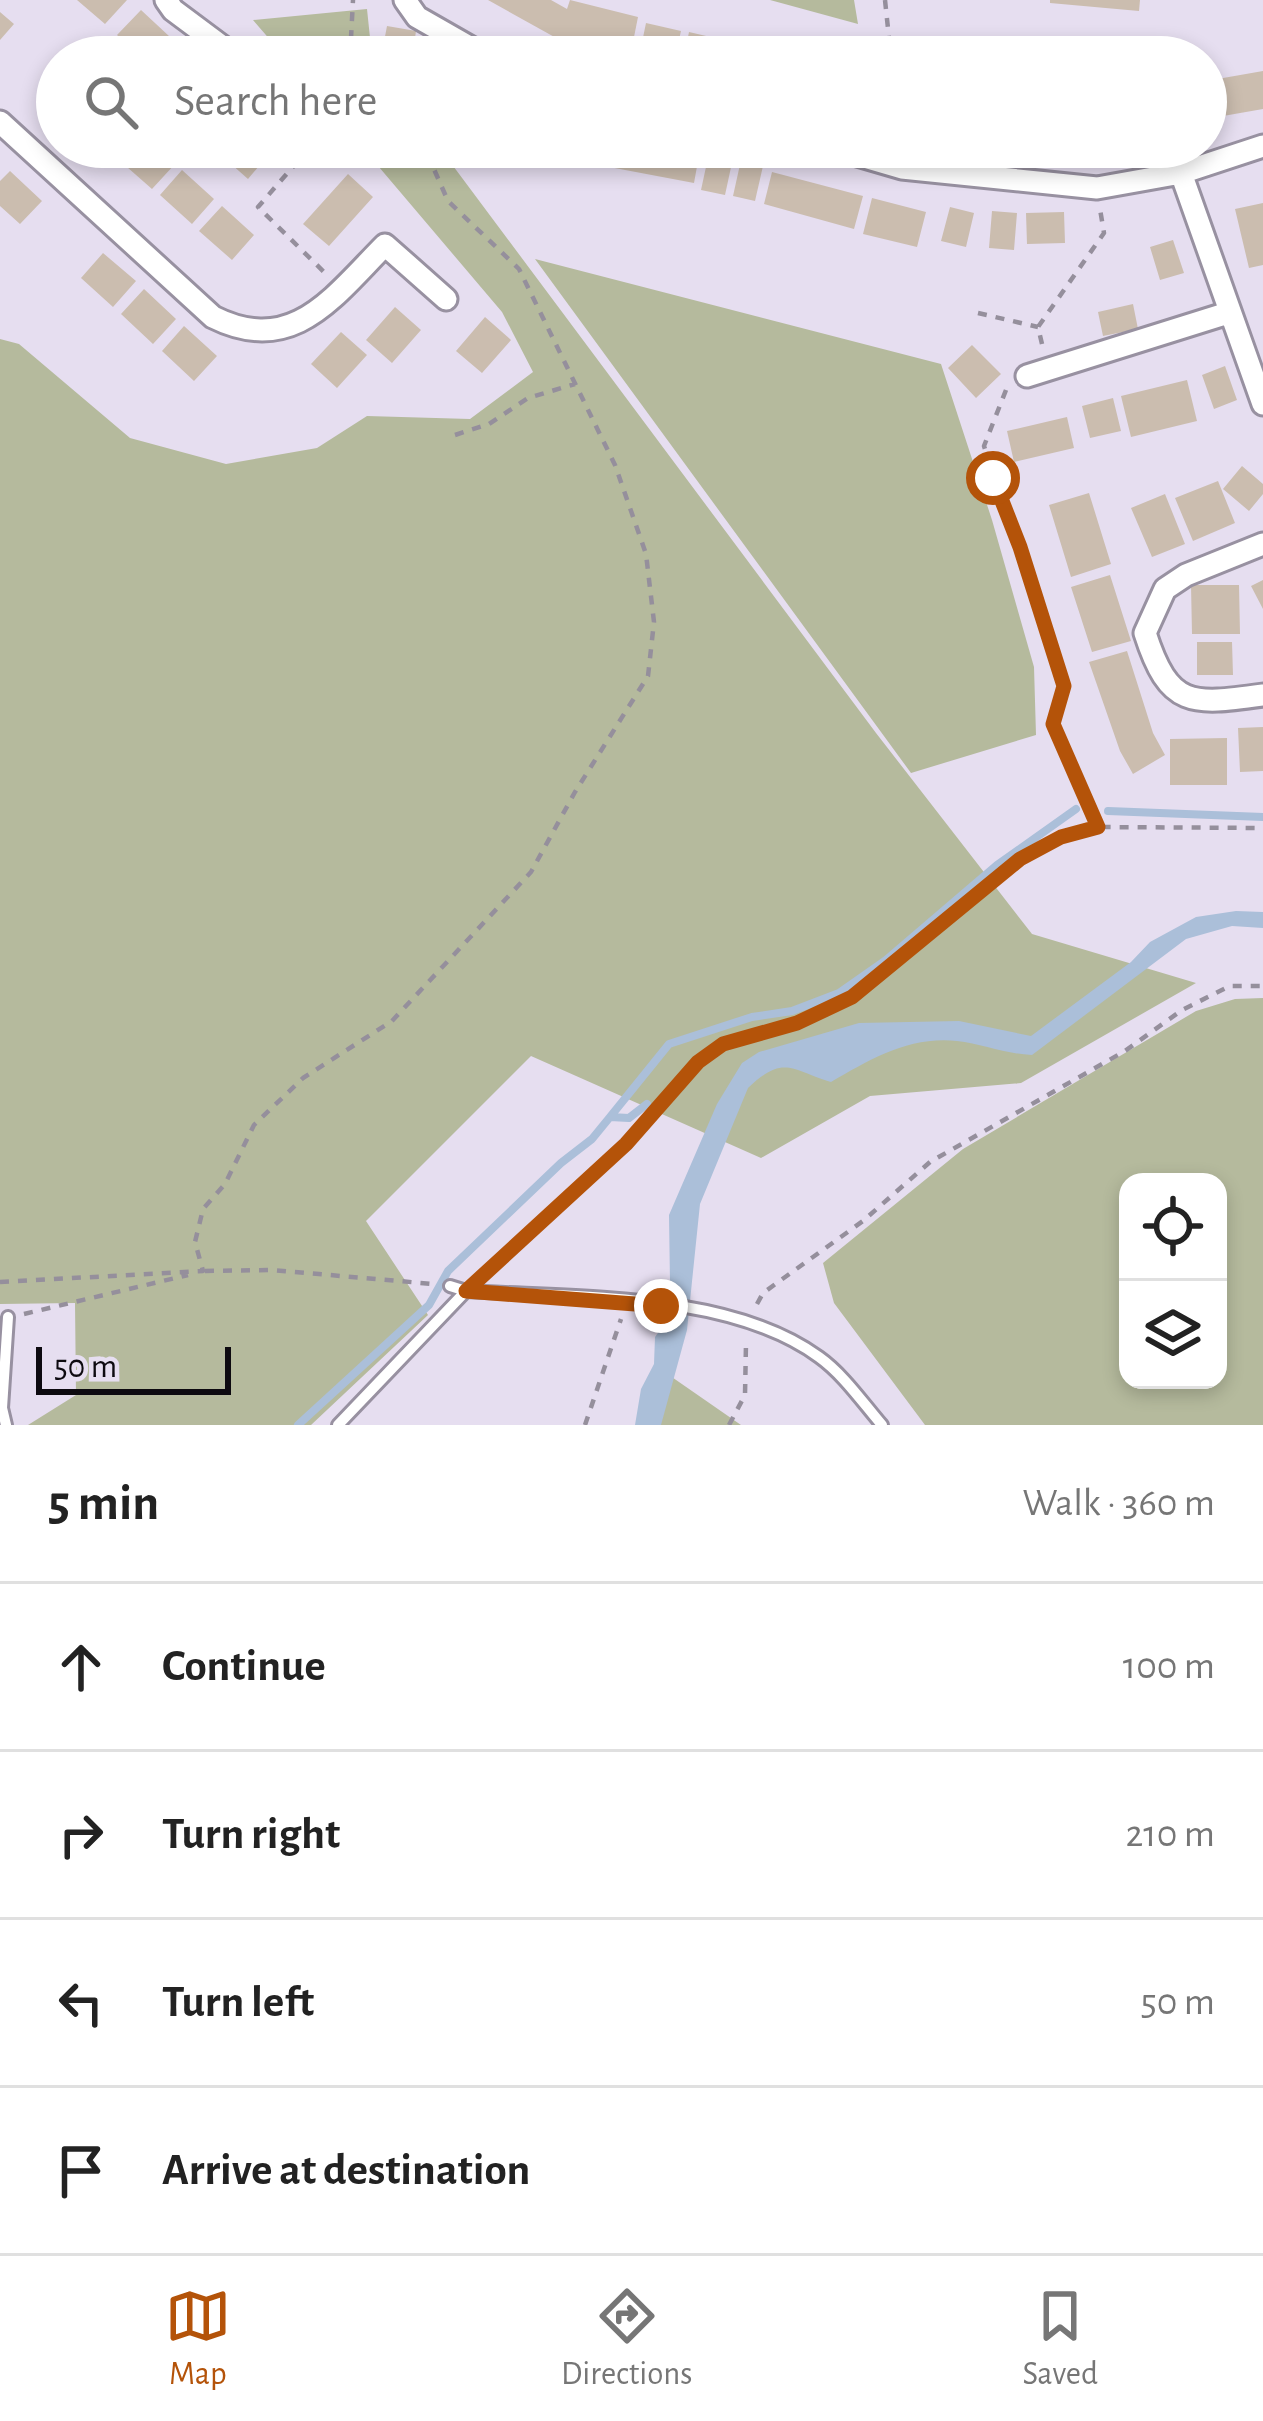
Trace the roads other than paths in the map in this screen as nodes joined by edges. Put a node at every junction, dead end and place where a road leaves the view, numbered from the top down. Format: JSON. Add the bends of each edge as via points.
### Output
{"nodes":[{"id":1,"x":166,"y":0,"type":"edge"},
{"id":2,"x":405,"y":0,"type":"edge"},
{"id":3,"x":208,"y":36,"type":"edge"},
{"id":4,"x":450,"y":36,"type":"edge"},
{"id":5,"x":0,"y":122,"type":"edge"},
{"id":6,"x":1263,"y":146,"type":"edge"},
{"id":7,"x":36,"y":155,"type":"edge"},
{"id":8,"x":1227,"y":158,"type":"edge"},
{"id":9,"x":50,"y":168,"type":"edge"},
{"id":10,"x":902,"y":168,"type":"edge"},
{"id":11,"x":1196,"y":168,"type":"edge"},
{"id":12,"x":1181,"y":173,"type":"junction"},
{"id":13,"x":446,"y":299,"type":"dead end"},
{"id":14,"x":1228,"y":313,"type":"junction"},
{"id":15,"x":1038,"y":372,"type":"road end"},
{"id":16,"x":1263,"y":404,"type":"edge"},
{"id":17,"x":1263,"y":544,"type":"edge"},
{"id":18,"x":1263,"y":695,"type":"edge"},
{"id":19,"x":450,"y":1286,"type":"dead end"},
{"id":20,"x":466,"y":1291,"type":"junction"},
{"id":21,"x":8,"y":1317,"type":"road end"},
{"id":22,"x":6,"y":1425,"type":"edge"},
{"id":23,"x":338,"y":1425,"type":"edge"},
{"id":24,"x":883,"y":1425,"type":"edge"}],
"edges":[{"from":1,"to":3,"type":"street"},
{"from":2,"to":4,"type":"street"},
{"from":5,"to":7,"type":"street"},
{"from":6,"to":8,"type":"street"},
{"from":9,"to":13,"type":"street","via":[[213,317],[238,329],[286,328],[313,317],[385,245]]},
{"from":10,"to":12,"type":"street","via":[[1097,188]]},
{"from":11,"to":12,"type":"street"},
{"from":12,"to":14,"type":"street"},
{"from":14,"to":15,"type":"street"},
{"from":14,"to":16,"type":"street"},
{"from":17,"to":18,"type":"street","via":[[1165,589],[1145,633],[1174,692],[1200,700]]},
{"from":19,"to":20,"type":"lane"},
{"from":20,"to":23,"type":"lane"},
{"from":20,"to":24,"type":"lane","via":[[626,1302],[747,1321],[820,1358]]},
{"from":21,"to":22,"type":"lane"}]}
